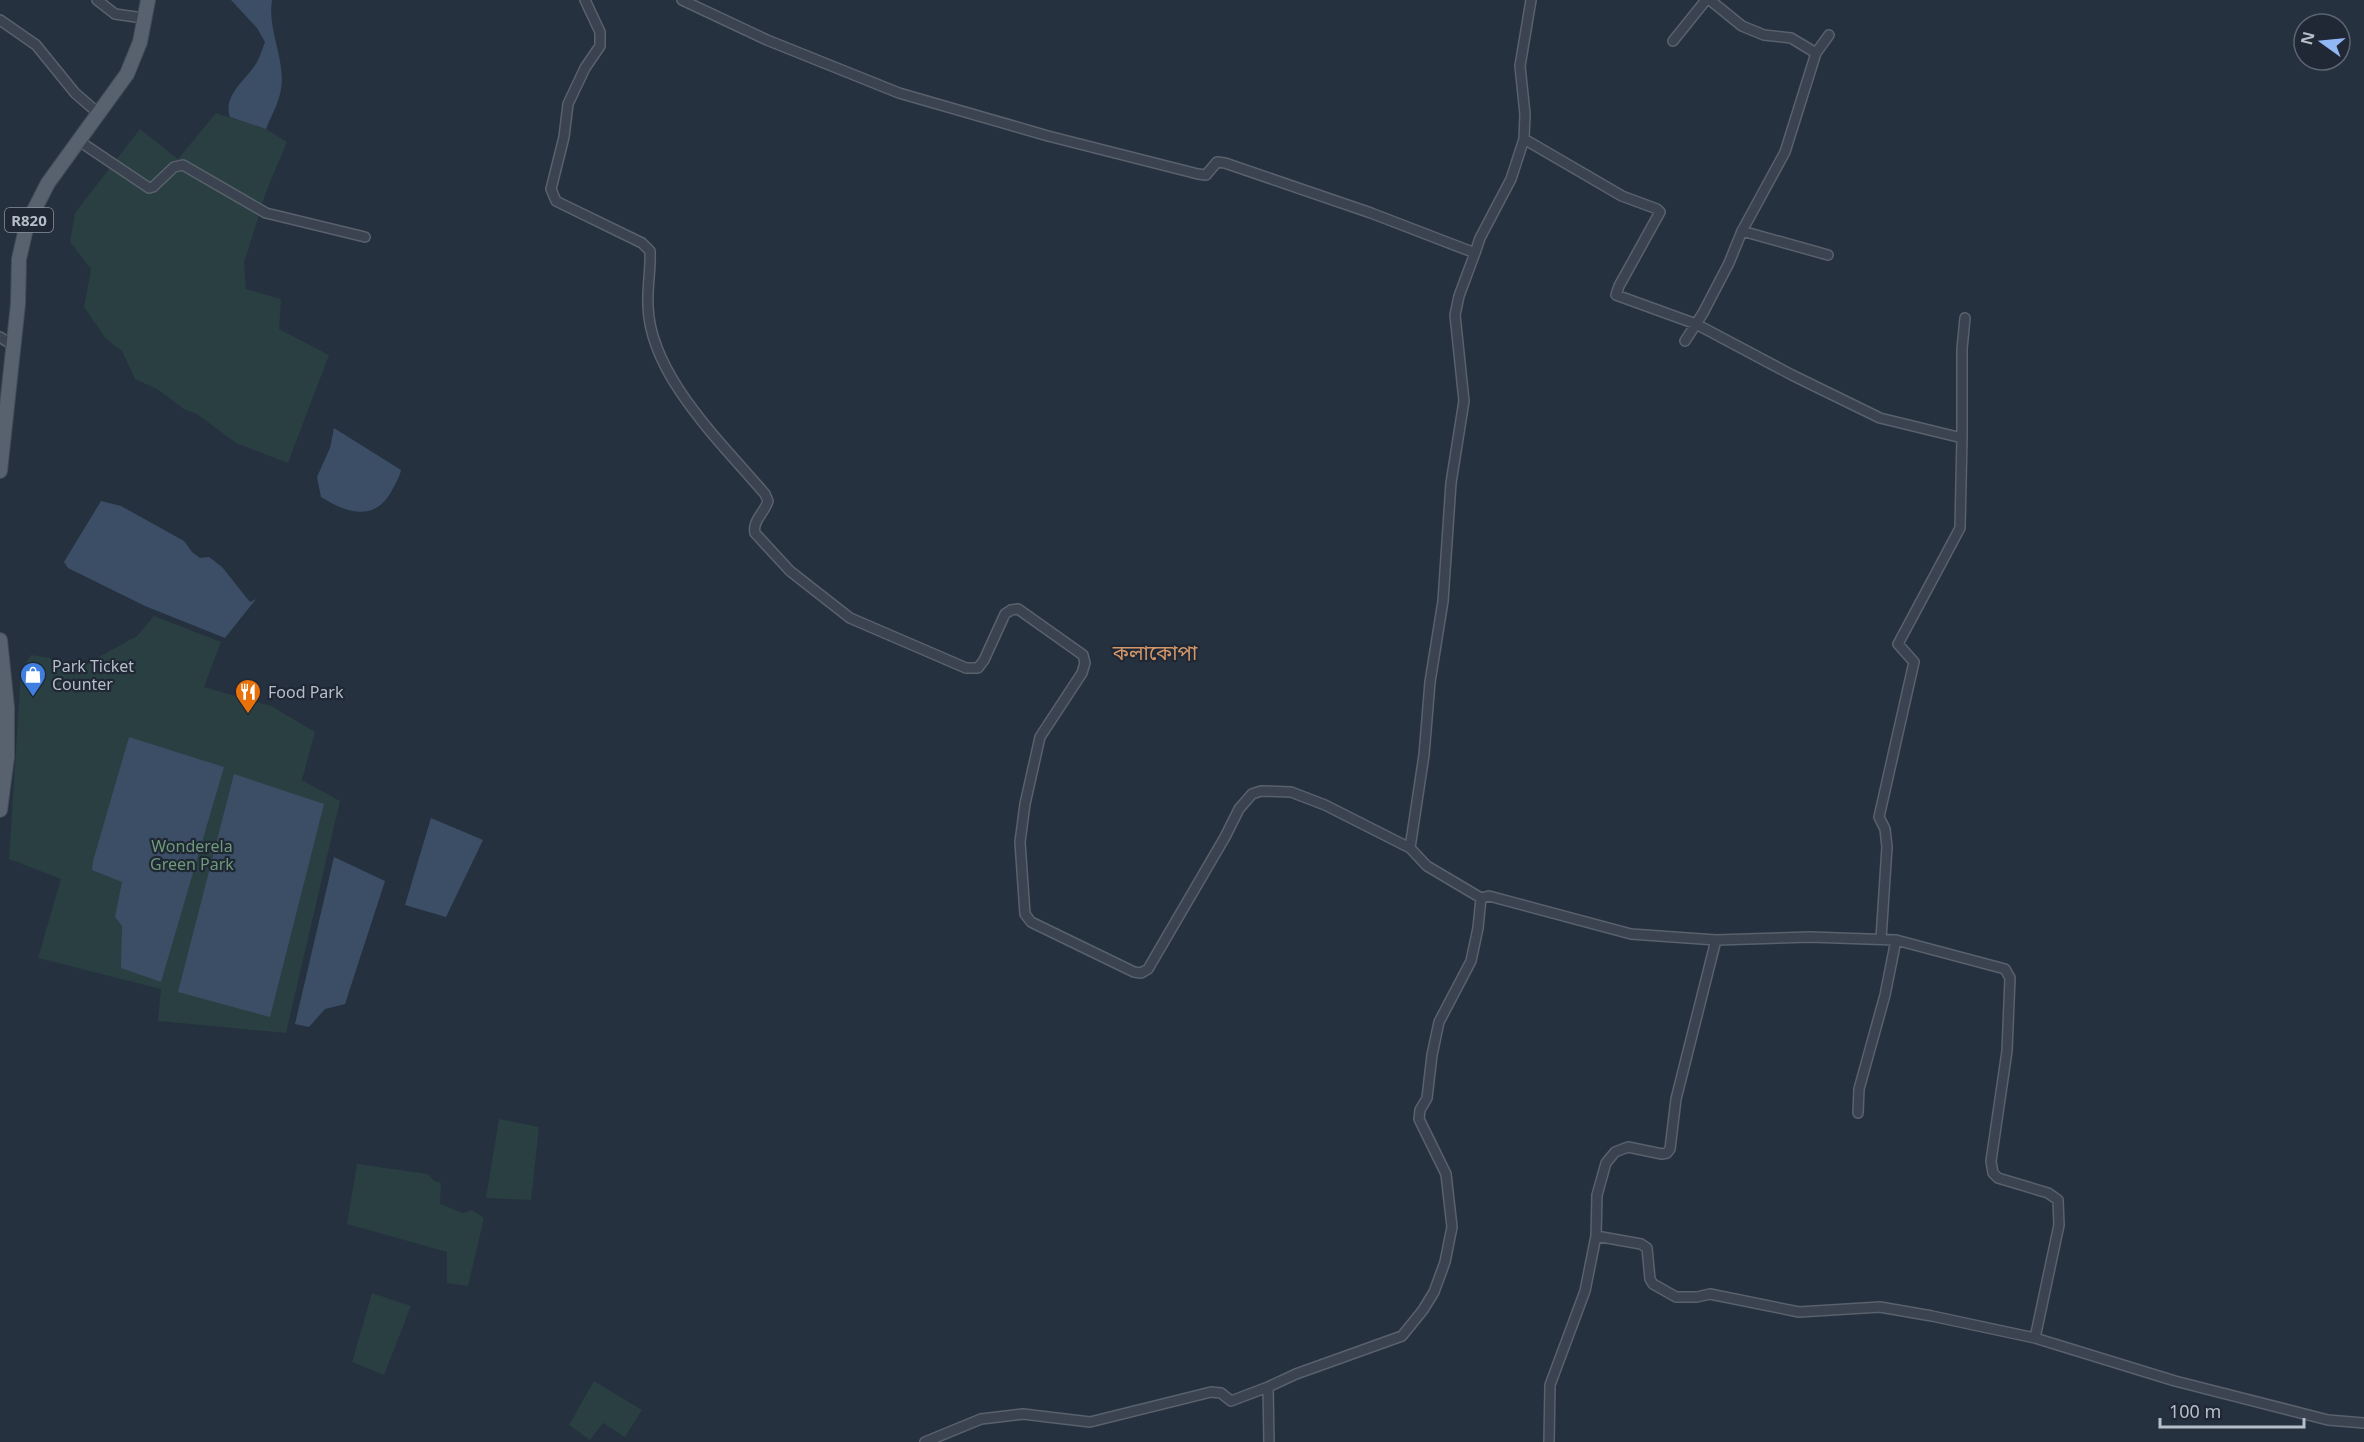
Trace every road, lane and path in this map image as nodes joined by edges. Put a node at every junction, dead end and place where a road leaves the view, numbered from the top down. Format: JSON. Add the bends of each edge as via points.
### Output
{"nodes":[{"id":1,"x":97,"y":0,"type":"edge"},
{"id":2,"x":148,"y":0,"type":"edge"},
{"id":3,"x":585,"y":0,"type":"edge"},
{"id":4,"x":682,"y":0,"type":"edge"},
{"id":5,"x":1531,"y":0,"type":"edge"},
{"id":6,"x":1708,"y":0,"type":"edge"},
{"id":7,"x":143,"y":18,"type":"junction"},
{"id":8,"x":0,"y":20,"type":"edge"},
{"id":9,"x":1829,"y":34,"type":"dead end"},
{"id":10,"x":1673,"y":41,"type":"dead end"},
{"id":11,"x":1816,"y":53,"type":"junction"},
{"id":12,"x":98,"y":113,"type":"junction"},
{"id":13,"x":1524,"y":139,"type":"junction"},
{"id":14,"x":79,"y":141,"type":"junction"},
{"id":15,"x":1742,"y":231,"type":"junction"},
{"id":16,"x":365,"y":237,"type":"dead end"},
{"id":17,"x":1475,"y":253,"type":"junction"},
{"id":18,"x":1828,"y":255,"type":"dead end"},
{"id":19,"x":1965,"y":318,"type":"dead end"},
{"id":20,"x":1696,"y":324,"type":"junction"},
{"id":21,"x":0,"y":337,"type":"edge"},
{"id":22,"x":1685,"y":341,"type":"dead end"},
{"id":23,"x":14,"y":346,"type":"junction"},
{"id":24,"x":1962,"y":438,"type":"junction"},
{"id":25,"x":0,"y":471,"type":"edge"},
{"id":26,"x":0,"y":640,"type":"edge"},
{"id":27,"x":4,"y":705,"type":"edge"},
{"id":28,"x":0,"y":810,"type":"edge"},
{"id":29,"x":1410,"y":848,"type":"junction"},
{"id":30,"x":1481,"y":898,"type":"junction"},
{"id":31,"x":1881,"y":939,"type":"junction"},
{"id":32,"x":1716,"y":940,"type":"junction"},
{"id":33,"x":1896,"y":940,"type":"junction"},
{"id":34,"x":1858,"y":1113,"type":"dead end"},
{"id":35,"x":1596,"y":1236,"type":"junction"},
{"id":36,"x":2035,"y":1338,"type":"junction"},
{"id":37,"x":1268,"y":1388,"type":"junction"},
{"id":38,"x":2364,"y":1423,"type":"edge"},
{"id":39,"x":925,"y":1442,"type":"edge"},
{"id":40,"x":1269,"y":1442,"type":"edge"},
{"id":41,"x":1549,"y":1442,"type":"edge"}],
"edges":[{"from":1,"to":7,"type":"street","via":[[115,14]]},
{"from":2,"to":7,"type":"main road","number":"R820"},
{"from":3,"to":29,"type":"street","via":[[600,32],[600,46],[568,104],[551,189],[553,196],[650,250],[648,307],[657,350],[677,388],[765,494],[768,501],[755,523],[755,533],[790,571],[850,618],[966,668],[978,668],[1005,614],[1018,609],[1083,655],[1082,673],[1040,737],[1025,804],[1020,842],[1025,914],[1030,922],[1141,973],[1148,969],[1239,809],[1252,794],[1261,791],[1291,792],[1325,805]]},
{"from":4,"to":17,"type":"street","via":[[766,40],[899,93],[1198,174],[1206,175],[1216,162],[1225,163]]},
{"from":5,"to":13,"type":"street","via":[[1520,66]]},
{"from":6,"to":10,"type":"street"},
{"from":6,"to":11,"type":"street","via":[[1742,26],[1764,35],[1791,38]]},
{"from":7,"to":12,"type":"main road","number":"R820","via":[[140,42],[127,74]]},
{"from":8,"to":12,"type":"street","via":[[36,45],[75,93]]},
{"from":9,"to":11,"type":"street"},
{"from":11,"to":15,"type":"street","via":[[1785,152]]},
{"from":12,"to":14,"type":"main road","number":"R820"},
{"from":13,"to":17,"type":"street","via":[[1511,179]]},
{"from":13,"to":20,"type":"street","via":[[1622,196],[1660,212],[1617,296]]},
{"from":14,"to":16,"type":"street","via":[[149,188],[174,167],[183,165],[266,213]]},
{"from":14,"to":23,"type":"main road","number":"R820","via":[[48,183],[27,224],[19,259]]},
{"from":15,"to":18,"type":"street"},
{"from":15,"to":20,"type":"street"},
{"from":17,"to":29,"type":"street","via":[[1455,315],[1464,401],[1451,483],[1443,602]]},
{"from":19,"to":24,"type":"street"},
{"from":20,"to":22,"type":"street"},
{"from":20,"to":24,"type":"street","via":[[1880,418]]},
{"from":21,"to":23,"type":"street"},
{"from":23,"to":25,"type":"main road","number":"R820"},
{"from":24,"to":31,"type":"street","via":[[1960,528],[1898,644],[1914,662],[1879,817],[1886,830],[1887,847]]},
{"from":26,"to":27,"type":"main road"},
{"from":27,"to":28,"type":"main road","via":[[7,757]]},
{"from":29,"to":30,"type":"street","via":[[1427,866]]},
{"from":30,"to":32,"type":"street","via":[[1489,896],[1631,934]]},
{"from":30,"to":37,"type":"street","via":[[1471,961],[1439,1022],[1427,1098],[1420,1110],[1419,1119],[1446,1174],[1452,1227],[1446,1262],[1434,1292],[1402,1336]]},
{"from":31,"to":32,"type":"street"},
{"from":31,"to":33,"type":"street"},
{"from":32,"to":35,"type":"street","via":[[1676,1099],[1670,1149],[1662,1154],[1628,1147],[1615,1152],[1606,1163],[1597,1195]]},
{"from":33,"to":34,"type":"street","via":[[1859,1089]]},
{"from":33,"to":36,"type":"street","via":[[2005,969],[2010,978],[2007,1051],[1991,1161],[1993,1173],[2058,1200],[2060,1214]]},
{"from":35,"to":36,"type":"street","via":[[1647,1248],[1650,1279],[1676,1297],[1710,1294],[1798,1312],[1880,1307]]},
{"from":35,"to":41,"type":"street","via":[[1585,1291],[1550,1385]]},
{"from":36,"to":38,"type":"street","via":[[2175,1381],[2328,1420]]},
{"from":37,"to":39,"type":"street","via":[[1231,1401],[1221,1393],[1211,1392],[1090,1422],[1023,1414],[981,1419]]},
{"from":37,"to":40,"type":"street"}]}
